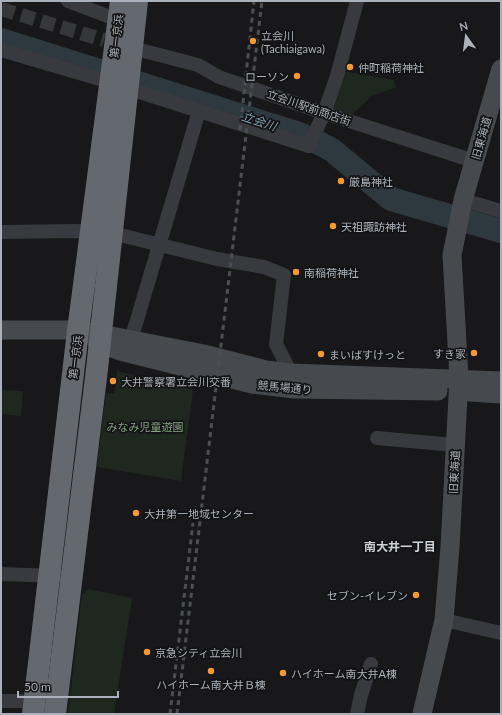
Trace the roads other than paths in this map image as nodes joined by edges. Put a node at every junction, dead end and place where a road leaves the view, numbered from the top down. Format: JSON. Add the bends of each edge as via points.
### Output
{"nodes":[{"id":1,"x":68,"y":1,"type":"edge"},
{"id":2,"x":137,"y":1,"type":"edge"},
{"id":3,"x":357,"y":1,"type":"edge"},
{"id":4,"x":120,"y":11,"type":"edge"},
{"id":5,"x":1,"y":50,"type":"edge"},
{"id":6,"x":501,"y":69,"type":"edge"},
{"id":7,"x":123,"y":73,"type":"junction"},
{"id":8,"x":199,"y":111,"type":"junction"},
{"id":9,"x":324,"y":113,"type":"junction"},
{"id":10,"x":474,"y":161,"type":"junction"},
{"id":11,"x":462,"y":203,"type":"junction"},
{"id":12,"x":501,"y":211,"type":"edge"},
{"id":13,"x":1,"y":232,"type":"edge"},
{"id":14,"x":91,"y":232,"type":"junction"},
{"id":15,"x":112,"y":233,"type":"junction"},
{"id":16,"x":160,"y":244,"type":"junction"},
{"id":17,"x":1,"y":330,"type":"edge"},
{"id":18,"x":78,"y":331,"type":"junction"},
{"id":19,"x":100,"y":339,"type":"junction"},
{"id":20,"x":131,"y":340,"type":"junction"},
{"id":21,"x":291,"y":373,"type":"junction"},
{"id":22,"x":501,"y":381,"type":"edge"},
{"id":23,"x":459,"y":385,"type":"junction"},
{"id":24,"x":501,"y":394,"type":"edge"},
{"id":25,"x":378,"y":438,"type":"dead end"},
{"id":26,"x":455,"y":445,"type":"junction"},
{"id":27,"x":1,"y":574,"type":"edge"},
{"id":28,"x":60,"y":576,"type":"junction"},
{"id":29,"x":444,"y":620,"type":"junction"},
{"id":30,"x":501,"y":633,"type":"edge"},
{"id":31,"x":371,"y":664,"type":"dead end"},
{"id":32,"x":1,"y":700,"type":"edge"},
{"id":33,"x":34,"y":708,"type":"edge"},
{"id":34,"x":55,"y":714,"type":"edge"},
{"id":35,"x":357,"y":714,"type":"edge"},
{"id":36,"x":422,"y":714,"type":"edge"}],
"edges":[{"from":1,"to":4,"type":"street"},
{"from":2,"to":7,"type":"highway","name":"第一京浜"},
{"from":3,"to":9,"type":"street","via":[[337,76]]},
{"from":4,"to":7,"type":"highway","name":"第一京浜"},
{"from":5,"to":7,"type":"street"},
{"from":6,"to":10,"type":"street","name":"旧東海道"},
{"from":7,"to":8,"type":"street"},
{"from":7,"to":9,"type":"street","name":"立会川駅前商店街","via":[[198,66],[219,77]]},
{"from":7,"to":14,"type":"highway","name":"第一京浜"},
{"from":7,"to":15,"type":"highway","name":"第一京浜"},
{"from":8,"to":9,"type":"street","via":[[309,146]]},
{"from":8,"to":16,"type":"street"},
{"from":9,"to":10,"type":"street","name":"立会川駅前商店街"},
{"from":10,"to":11,"type":"street","name":"旧東海道"},
{"from":11,"to":12,"type":"street"},
{"from":11,"to":23,"type":"street","name":"旧東海道","via":[[452,255]]},
{"from":13,"to":14,"type":"street"},
{"from":14,"to":18,"type":"highway","name":"第一京浜"},
{"from":15,"to":16,"type":"street"},
{"from":15,"to":19,"type":"highway","name":"第一京浜"},
{"from":16,"to":20,"type":"street"},
{"from":16,"to":21,"type":"street","via":[[217,259],[264,267],[284,275],[276,344]]},
{"from":17,"to":18,"type":"street"},
{"from":18,"to":19,"type":"street"},
{"from":18,"to":28,"type":"highway","name":"第一京浜"},
{"from":19,"to":20,"type":"street","name":"競馬場通り"},
{"from":19,"to":23,"type":"street","name":"競馬場通り","via":[[120,352],[228,379],[274,387],[309,390]]},
{"from":19,"to":28,"type":"highway","name":"第一京浜"},
{"from":20,"to":21,"type":"street","name":"競馬場通り","via":[[204,354],[266,370]]},
{"from":21,"to":23,"type":"street","name":"競馬場通り"},
{"from":22,"to":23,"type":"street","name":"競馬場通り"},
{"from":23,"to":24,"type":"street","name":"競馬場通り"},
{"from":23,"to":26,"type":"street","name":"旧東海道"},
{"from":25,"to":26,"type":"street"},
{"from":26,"to":29,"type":"street","name":"旧東海道"},
{"from":27,"to":28,"type":"street"},
{"from":28,"to":33,"type":"highway","name":"第一京浜"},
{"from":28,"to":34,"type":"highway","name":"第一京浜"},
{"from":29,"to":30,"type":"street"},
{"from":29,"to":36,"type":"street","name":"旧東海道"},
{"from":31,"to":35,"type":"street"},
{"from":32,"to":33,"type":"street","via":[[20,700]]}]}
